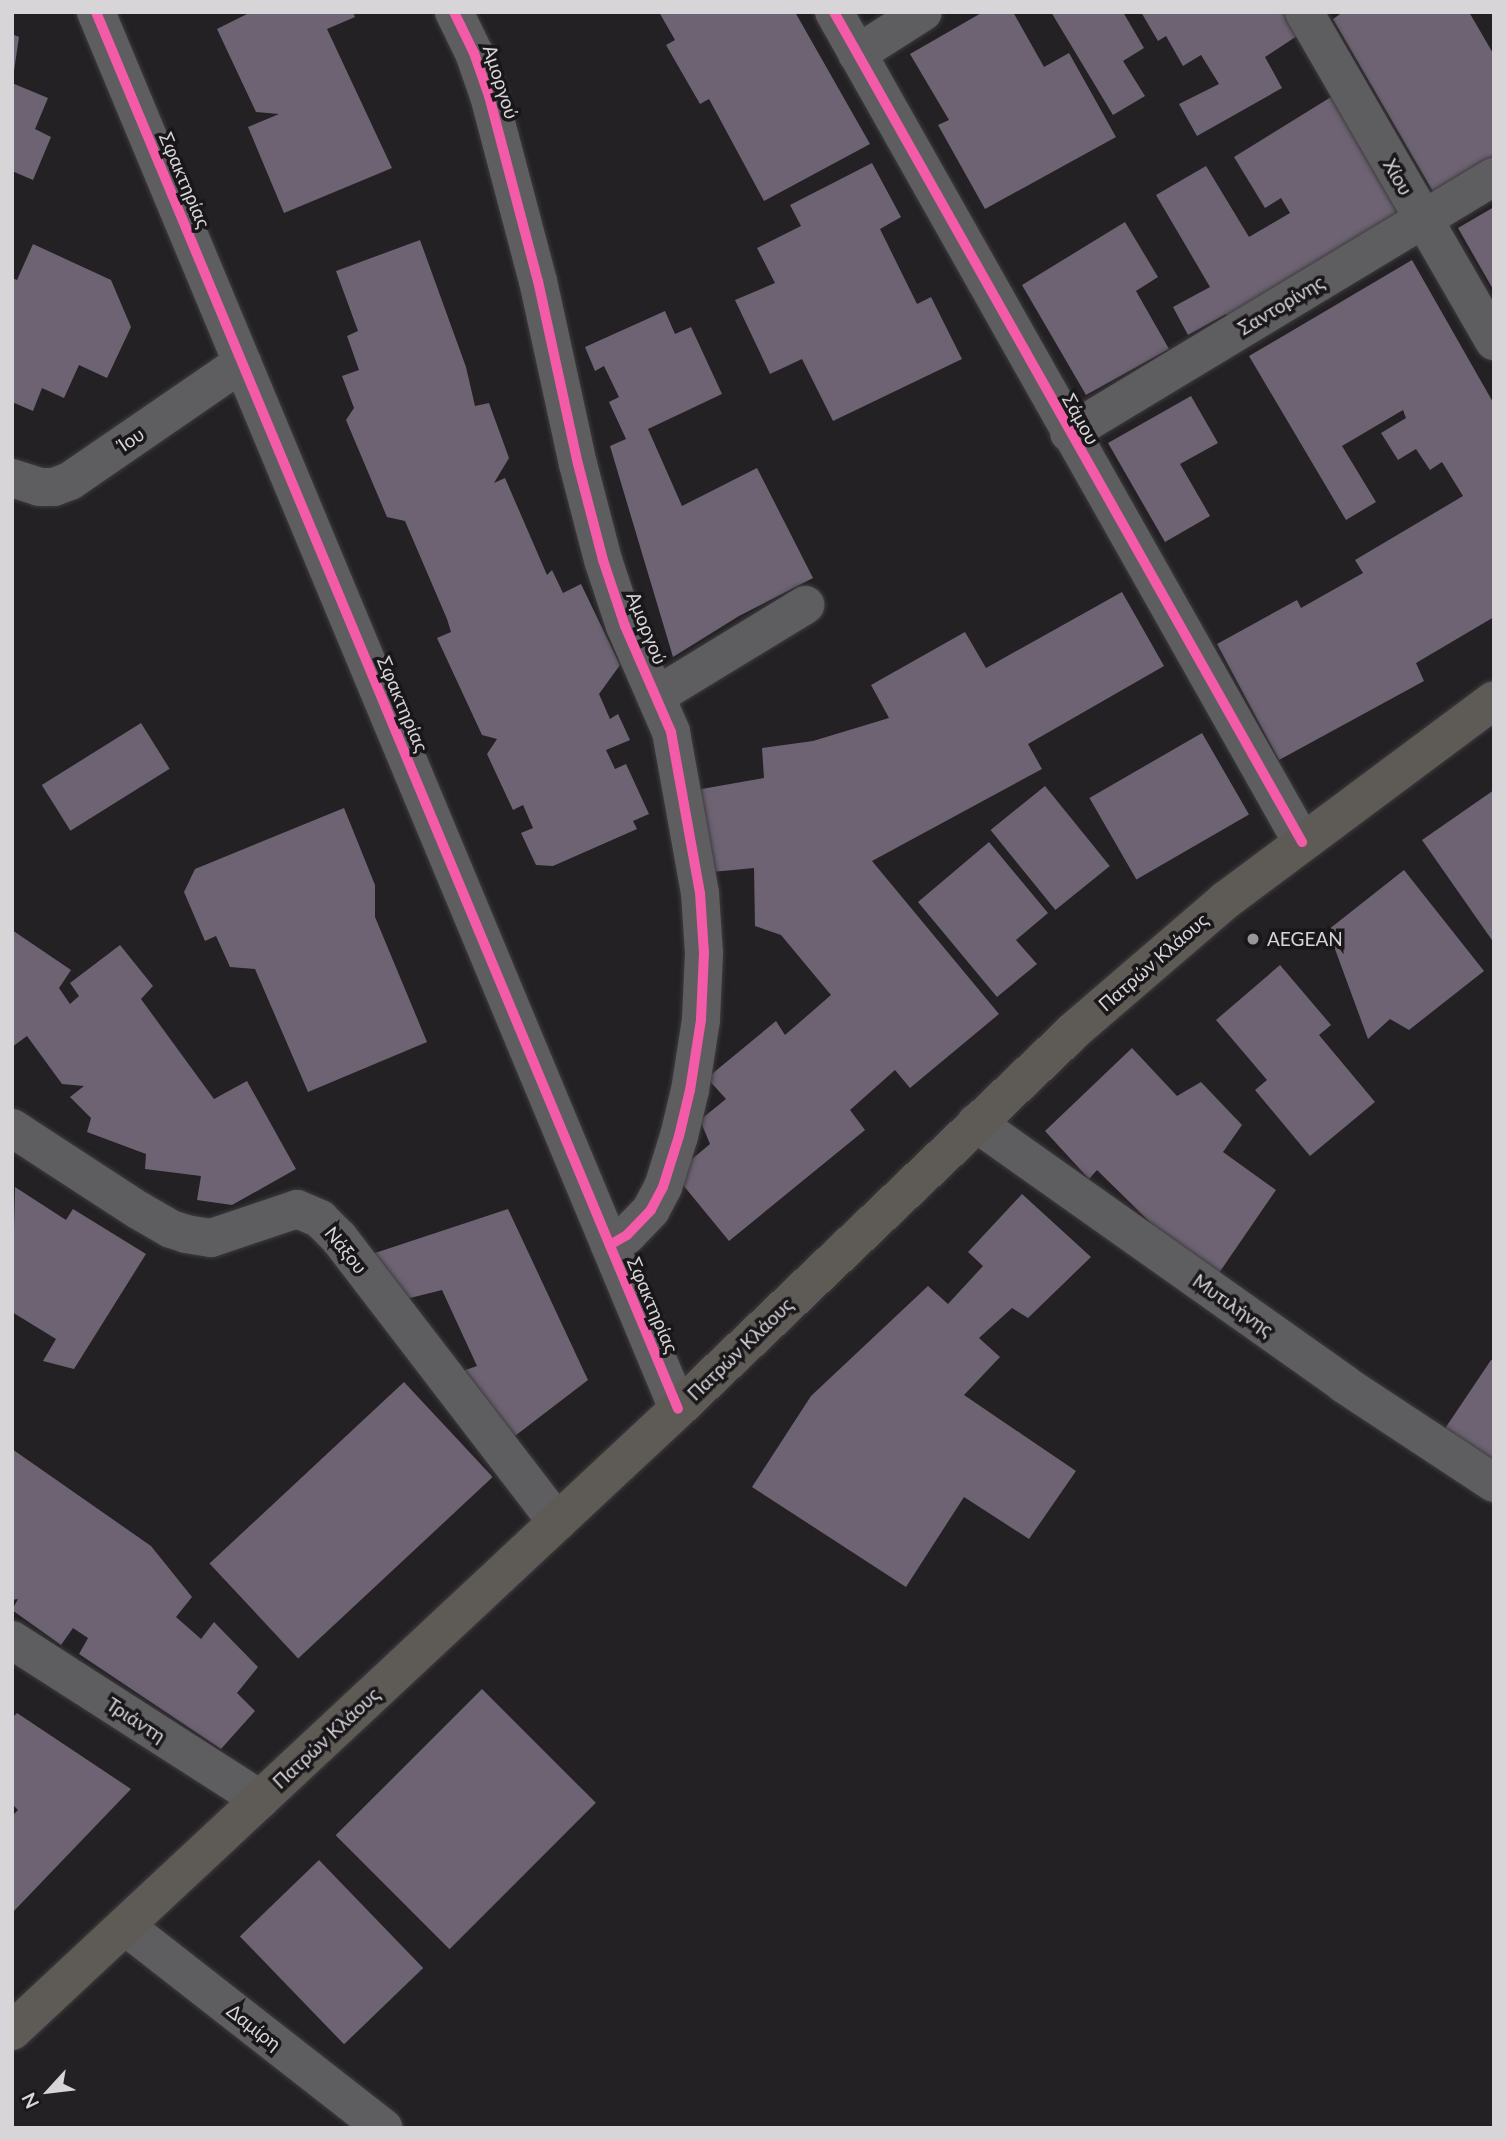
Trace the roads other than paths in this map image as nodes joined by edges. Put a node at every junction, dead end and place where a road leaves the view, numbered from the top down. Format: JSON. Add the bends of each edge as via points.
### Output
{"nodes":[{"id":1,"x":96,"y":12,"type":"edge"},
{"id":2,"x":454,"y":12,"type":"edge"},
{"id":3,"x":834,"y":12,"type":"edge"},
{"id":4,"x":923,"y":12,"type":"edge"},
{"id":5,"x":1304,"y":12,"type":"edge"},
{"id":6,"x":857,"y":54,"type":"junction"},
{"id":7,"x":1494,"y":177,"type":"edge"},
{"id":8,"x":1423,"y":218,"type":"junction"},
{"id":9,"x":1494,"y":341,"type":"edge"},
{"id":10,"x":242,"y":363,"type":"junction"},
{"id":11,"x":1069,"y":433,"type":"junction"},
{"id":12,"x":12,"y":478,"type":"edge"},
{"id":13,"x":805,"y":605,"type":"dead end"},
{"id":14,"x":656,"y":696,"type":"junction"},
{"id":15,"x":1494,"y":700,"type":"edge"},
{"id":16,"x":1302,"y":842,"type":"junction"},
{"id":17,"x":976,"y":1123,"type":"junction"},
{"id":18,"x":12,"y":1128,"type":"edge"},
{"id":19,"x":610,"y":1245,"type":"junction"},
{"id":20,"x":678,"y":1409,"type":"junction"},
{"id":21,"x":1494,"y":1483,"type":"edge"},
{"id":22,"x":557,"y":1522,"type":"junction"},
{"id":23,"x":12,"y":1640,"type":"edge"},
{"id":24,"x":260,"y":1799,"type":"junction"},
{"id":25,"x":125,"y":1926,"type":"junction"},
{"id":26,"x":12,"y":2031,"type":"edge"},
{"id":27,"x":384,"y":2128,"type":"edge"}],
"edges":[{"from":1,"to":10,"type":"street","name":"Σφακτηρίας"},
{"from":2,"to":14,"type":"street","name":"Αμοργού","via":[[489,96],[603,560]]},
{"from":3,"to":6,"type":"street","name":"Σάμου"},
{"from":4,"to":6,"type":"street"},
{"from":5,"to":8,"type":"street","name":"Χίου"},
{"from":6,"to":11,"type":"street","name":"Σάμου"},
{"from":7,"to":8,"type":"street","name":"Σαντορίνης"},
{"from":8,"to":9,"type":"street","name":"Χίου"},
{"from":8,"to":11,"type":"street","name":"Σαντορίνης"},
{"from":10,"to":12,"type":"street","name":"Ίου","via":[[69,481],[54,487]]},
{"from":10,"to":19,"type":"street","name":"Σφακτηρίας"},
{"from":11,"to":16,"type":"street","name":"Σάμου"},
{"from":13,"to":14,"type":"street"},
{"from":14,"to":19,"type":"street","name":"Αμοργού","via":[[678,762],[699,893],[704,953],[701,1020],[690,1090],[663,1187],[644,1219]]},
{"from":15,"to":16,"type":"main road","name":"Πατρών Κλάους"},
{"from":16,"to":17,"type":"main road","name":"Πατρών Κλάους","via":[[1146,967]]},
{"from":17,"to":20,"type":"main road","name":"Πατρών Κλάους"},
{"from":17,"to":21,"type":"street","name":"Μυτιλήνης","via":[[1344,1384]]},
{"from":18,"to":22,"type":"street","name":"Νάξου","via":[[171,1230],[211,1238],[297,1209],[320,1219]]},
{"from":19,"to":20,"type":"street","name":"Σφακτηρίας"},
{"from":20,"to":22,"type":"main road","name":"Πατρών Κλάους"},
{"from":22,"to":24,"type":"main road","name":"Πατρών Κλάους"},
{"from":23,"to":24,"type":"street","name":"Τριάντη"},
{"from":24,"to":25,"type":"main road","name":"Πατρών Κλάους"},
{"from":25,"to":26,"type":"main road","name":"Πατρών Κλάους"},
{"from":25,"to":27,"type":"street","name":"Δαμίρη"}]}
